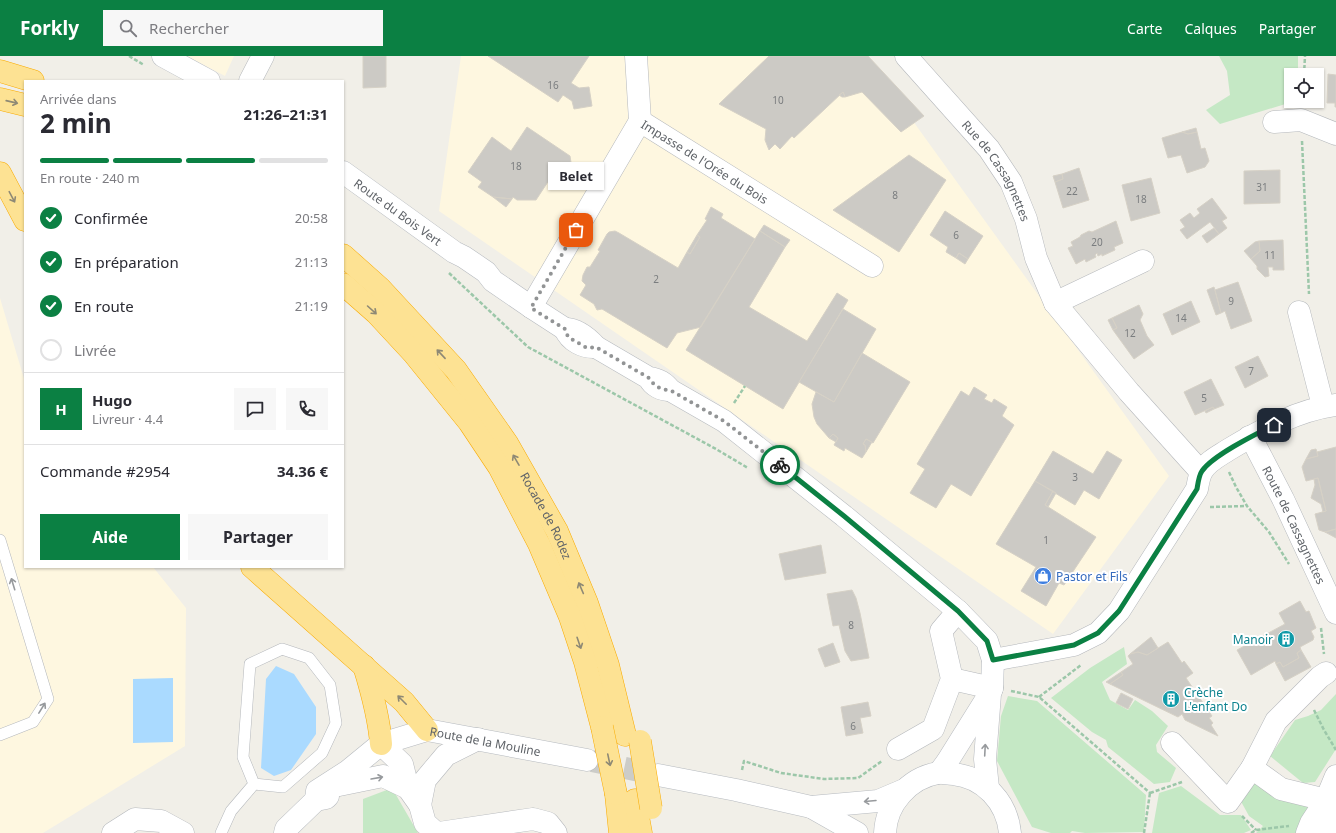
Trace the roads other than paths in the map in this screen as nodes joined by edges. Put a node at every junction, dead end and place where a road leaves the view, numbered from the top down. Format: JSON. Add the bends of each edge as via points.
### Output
{"nodes":[{"id":1,"x":164,"y":56,"type":"edge"},
{"id":2,"x":263,"y":56,"type":"edge"},
{"id":3,"x":636,"y":56,"type":"edge"},
{"id":4,"x":906,"y":56,"type":"edge"},
{"id":5,"x":0,"y":71,"type":"edge"},
{"id":6,"x":30,"y":80,"type":"edge"},
{"id":7,"x":207,"y":80,"type":"edge"},
{"id":8,"x":251,"y":80,"type":"edge"},
{"id":9,"x":0,"y":99,"type":"edge"},
{"id":10,"x":24,"y":105,"type":"edge"},
{"id":11,"x":640,"y":121,"type":"junction"},
{"id":12,"x":1274,"y":122,"type":"dead end"},
{"id":13,"x":1336,"y":134,"type":"edge"},
{"id":14,"x":0,"y":173,"type":"edge"},
{"id":15,"x":344,"y":173,"type":"edge"},
{"id":16,"x":24,"y":218,"type":"edge"},
{"id":17,"x":344,"y":256,"type":"edge"},
{"id":18,"x":1143,"y":261,"type":"dead end"},
{"id":19,"x":872,"y":266,"type":"dead end"},
{"id":20,"x":344,"y":285,"type":"edge"},
{"id":21,"x":1055,"y":303,"type":"junction"},
{"id":22,"x":344,"y":304,"type":"edge"},
{"id":23,"x":531,"y":308,"type":"junction"},
{"id":24,"x":1298,"y":312,"type":"road end"},
{"id":25,"x":1329,"y":405,"type":"edge"},
{"id":26,"x":1249,"y":437,"type":"junction"},
{"id":27,"x":1201,"y":472,"type":"junction"},
{"id":28,"x":0,"y":540,"type":"edge"},
{"id":29,"x":253,"y":568,"type":"edge"},
{"id":30,"x":1328,"y":578,"type":"edge"},
{"id":31,"x":958,"y":611,"type":"junction"},
{"id":32,"x":570,"y":617,"type":"junction"},
{"id":33,"x":1328,"y":619,"type":"edge"},
{"id":34,"x":993,"y":660,"type":"junction"},
{"id":35,"x":364,"y":666,"type":"junction"},
{"id":36,"x":1326,"y":673,"type":"road end"},
{"id":37,"x":952,"y":679,"type":"junction"},
{"id":38,"x":997,"y":691,"type":"junction"},
{"id":39,"x":427,"y":730,"type":"junction"},
{"id":40,"x":0,"y":735,"type":"edge"},
{"id":41,"x":478,"y":739,"type":"junction"},
{"id":42,"x":1172,"y":743,"type":"dead end"},
{"id":43,"x":381,"y":744,"type":"junction"},
{"id":44,"x":898,"y":749,"type":"road end"},
{"id":45,"x":587,"y":760,"type":"tunnel mouth"},
{"id":46,"x":1252,"y":768,"type":"junction"},
{"id":47,"x":939,"y":773,"type":"junction"},
{"id":48,"x":658,"y":775,"type":"tunnel mouth"},
{"id":49,"x":1336,"y":776,"type":"edge"},
{"id":50,"x":344,"y":778,"type":"junction"},
{"id":51,"x":254,"y":784,"type":"junction"},
{"id":52,"x":907,"y":788,"type":"junction"},
{"id":53,"x":988,"y":788,"type":"junction"},
{"id":54,"x":414,"y":796,"type":"junction"},
{"id":55,"x":1326,"y":800,"type":"junction"},
{"id":56,"x":634,"y":801,"type":"junction"},
{"id":57,"x":811,"y":807,"type":"junction"},
{"id":58,"x":1009,"y":826,"type":"edge"},
{"id":59,"x":1315,"y":830,"type":"edge"},
{"id":60,"x":281,"y":832,"type":"edge"},
{"id":61,"x":113,"y":833,"type":"edge"},
{"id":62,"x":183,"y":833,"type":"edge"},
{"id":63,"x":221,"y":833,"type":"edge"},
{"id":64,"x":436,"y":833,"type":"edge"},
{"id":65,"x":439,"y":833,"type":"edge"},
{"id":66,"x":556,"y":833,"type":"edge"},
{"id":67,"x":620,"y":833,"type":"edge"},
{"id":68,"x":641,"y":833,"type":"edge"},
{"id":69,"x":653,"y":833,"type":"edge"},
{"id":70,"x":857,"y":833,"type":"edge"},
{"id":71,"x":885,"y":833,"type":"edge"},
{"id":72,"x":1028,"y":833,"type":"edge"}],
"edges":[{"from":1,"to":7,"type":"street"},
{"from":2,"to":8,"type":"street"},
{"from":3,"to":11,"type":"street"},
{"from":4,"to":21,"type":"street","name":"Rue de Cassagnettes","via":[[989,149],[1011,182],[1026,219],[1036,258]]},
{"from":5,"to":6,"type":"highway"},
{"from":9,"to":10,"type":"highway","one_way":true},
{"from":11,"to":19,"type":"street","name":"Impasse de l'Orée du Bois"},
{"from":11,"to":23,"type":"street","name":"Impasse de l'Orée du Bois"},
{"from":12,"to":13,"type":"street","via":[[1301,120]]},
{"from":14,"to":16,"type":"highway","one_way":true},
{"from":15,"to":23,"type":"street","name":"Route du Bois Vert","via":[[450,261],[461,262]]},
{"from":56,"to":17,"type":"highway","name":"Rocade de Rodez","one_way":true,"via":[[633,738],[587,602],[557,531],[507,443],[456,370],[380,288]]},
{"from":18,"to":21,"type":"street"},
{"from":20,"to":32,"type":"highway","name":"Rocade de Rodez","one_way":true,"via":[[376,313],[414,354],[469,422],[499,467],[539,544]]},
{"from":21,"to":27,"type":"street","name":"Rue de Cassagnettes","via":[[1129,392]]},
{"from":22,"to":32,"type":"highway","via":[[401,354],[440,398],[476,450],[511,511],[544,577]]},
{"from":23,"to":31,"type":"street","via":[[565,329],[568,337],[587,348],[596,347],[649,378],[652,384],[670,390],[724,421]]},
{"from":24,"to":25,"type":"street"},
{"from":25,"to":26,"type":"street","via":[[1286,419]]},
{"from":26,"to":27,"type":"street","via":[[1209,462]]},
{"from":26,"to":30,"type":"street","name":"Route de Cassagnettes"},
{"from":27,"to":34,"type":"street","via":[[1197,489],[1119,611],[1098,633],[1074,645]]},
{"from":40,"to":28,"type":"lane","one_way":true,"via":[[33,722],[48,699]]},
{"from":29,"to":35,"type":"highway"},
{"from":30,"to":33,"type":"street","name":"Route de Cassagnettes"},
{"from":31,"to":34,"type":"street","via":[[987,641]]},
{"from":31,"to":37,"type":"street","via":[[941,631]]},
{"from":32,"to":56,"type":"highway","name":"Rocade de Rodez","one_way":true,"bridge":true,"via":[[602,727]]},
{"from":34,"to":38,"type":"street"},
{"from":39,"to":35,"type":"highway","one_way":true,"via":[[404,702]]},
{"from":35,"to":43,"type":"highway","via":[[376,706]]},
{"from":36,"to":46,"type":"street","via":[[1276,721]]},
{"from":37,"to":38,"type":"street"},
{"from":37,"to":44,"type":"street","via":[[933,728]]},
{"from":38,"to":47,"type":"street"},
{"from":53,"to":38,"type":"street","one_way":true,"via":[[985,758]]},
{"from":39,"to":41,"type":"street","name":"Route de la Mouline"},
{"from":39,"to":43,"type":"street","name":"Route de la Mouline"},
{"from":41,"to":45,"type":"street","name":"Route de la Mouline"},
{"from":41,"to":54,"type":"street","via":[[446,755]]},
{"from":42,"to":46,"type":"street","via":[[1228,802]]},
{"from":43,"to":50,"type":"street","name":"Route de la Mouline"},
{"from":43,"to":54,"type":"street","via":[[402,764]]},
{"from":46,"to":55,"type":"street","via":[[1281,789]]},
{"from":47,"to":52,"type":"street","via":[[925,777]]},
{"from":47,"to":53,"type":"street","via":[[961,775]]},
{"from":48,"to":57,"type":"street"},
{"from":49,"to":55,"type":"street"},
{"from":50,"to":54,"type":"street","one_way":true,"via":[[384,776]]},
{"from":50,"to":60,"type":"street","name":"Route de la Mouline","via":[[326,798],[316,800]]},
{"from":51,"to":51,"type":"lane","via":[[244,757],[250,664],[282,649],[309,658],[330,685],[336,723],[322,753],[283,787]]},
{"from":51,"to":63,"type":"lane","via":[[232,811]]},
{"from":52,"to":57,"type":"street","one_way":true,"via":[[878,801]]},
{"from":52,"to":71,"type":"street","via":[[890,808]]},
{"from":53,"to":58,"type":"street","via":[[1000,802]]},
{"from":54,"to":64,"type":"street","via":[[425,823]]},
{"from":55,"to":59,"type":"street"},
{"from":56,"to":67,"type":"highway","name":"Rocade de Rodez"},
{"from":56,"to":68,"type":"highway","name":"Rocade de Rodez"},
{"from":56,"to":69,"type":"highway"},
{"from":57,"to":70,"type":"street"},
{"from":58,"to":72,"type":"street"},
{"from":61,"to":62,"type":"street","via":[[135,819],[161,821]]},
{"from":65,"to":66,"type":"street","via":[[533,819],[548,823]]}]}
